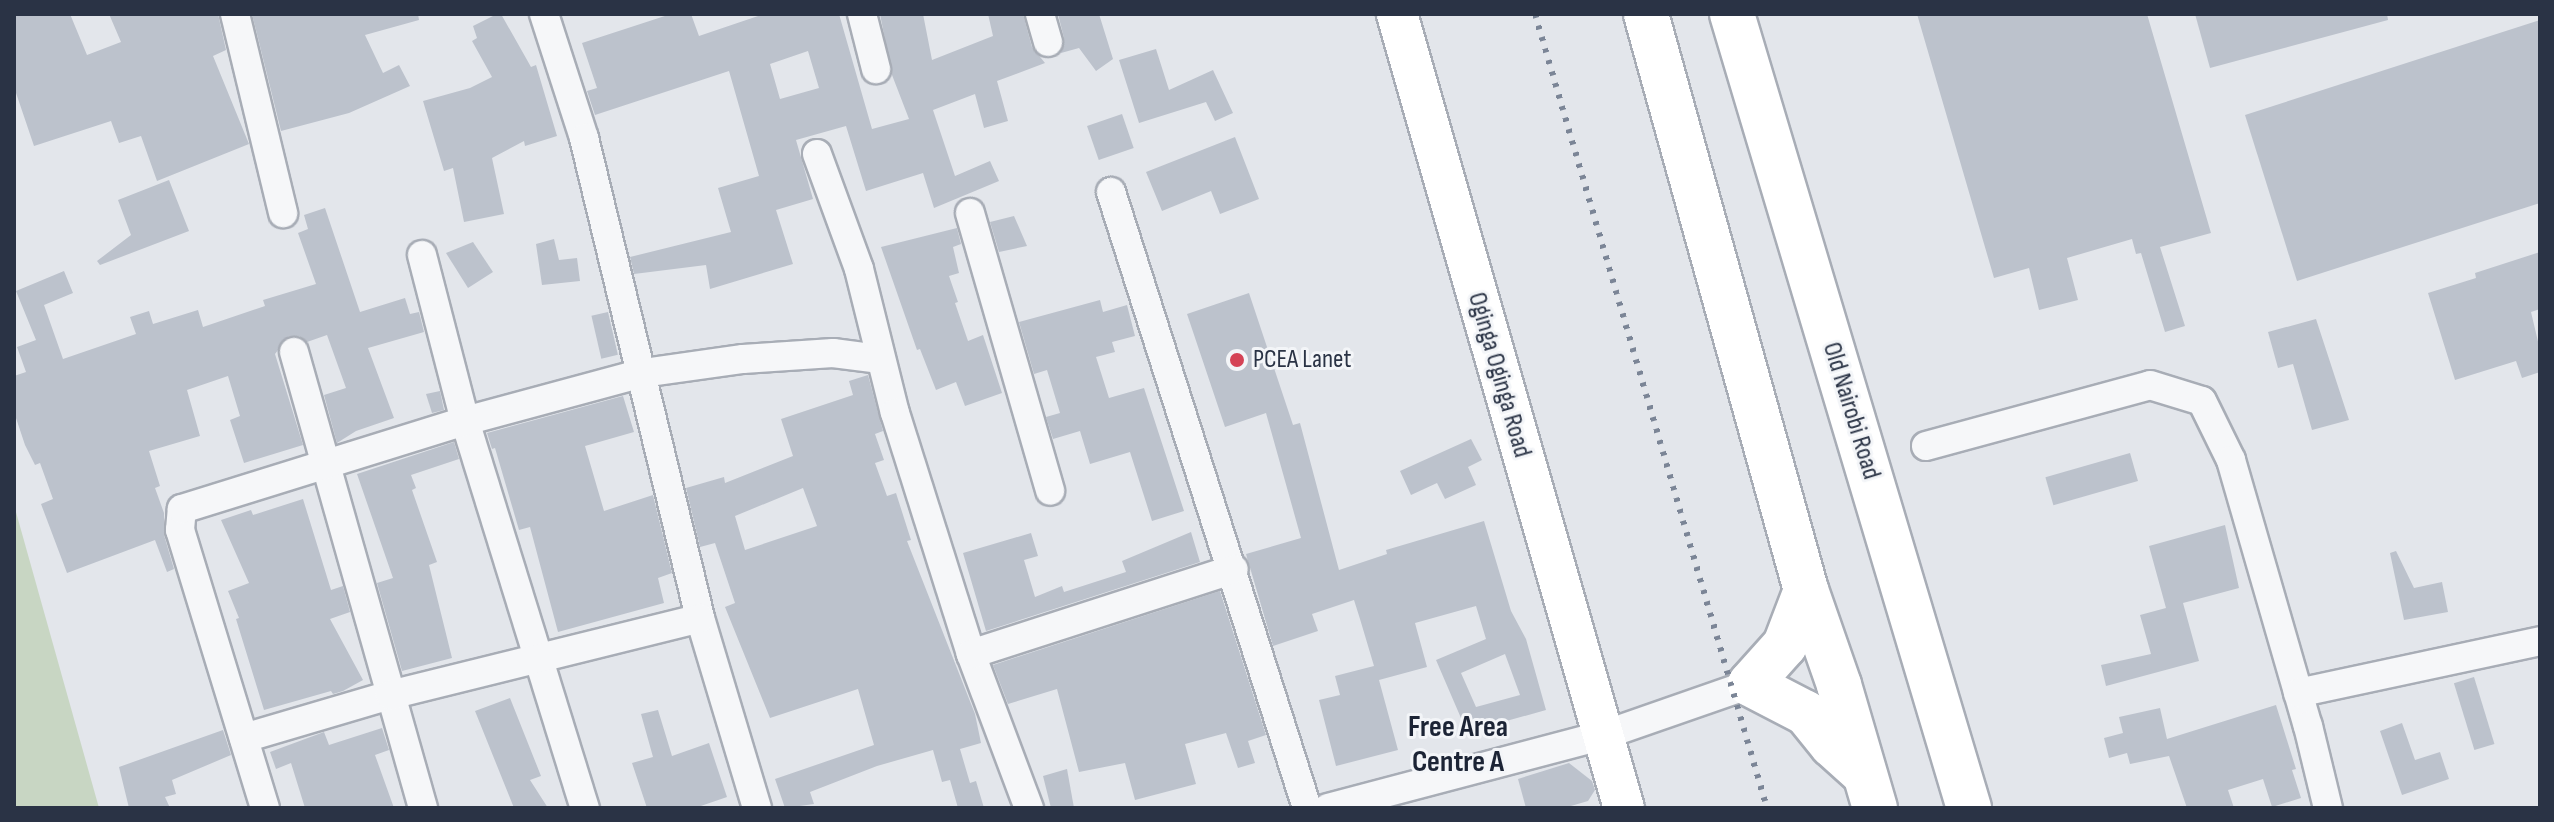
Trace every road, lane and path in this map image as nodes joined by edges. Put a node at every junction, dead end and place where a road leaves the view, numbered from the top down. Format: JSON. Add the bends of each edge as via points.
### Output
{"nodes":[{"id":1,"x":235,"y":14,"type":"edge"},
{"id":2,"x":544,"y":14,"type":"edge"},
{"id":3,"x":862,"y":14,"type":"edge"},
{"id":4,"x":1040,"y":14,"type":"edge"},
{"id":5,"x":1397,"y":14,"type":"edge"},
{"id":6,"x":1646,"y":14,"type":"edge"},
{"id":7,"x":1732,"y":14,"type":"edge"},
{"id":8,"x":1048,"y":42,"type":"dead end"},
{"id":9,"x":876,"y":69,"type":"dead end"},
{"id":10,"x":817,"y":154,"type":"dead end"},
{"id":11,"x":1111,"y":192,"type":"dead end"},
{"id":12,"x":283,"y":213,"type":"dead end"},
{"id":13,"x":970,"y":213,"type":"dead end"},
{"id":14,"x":422,"y":255,"type":"dead end"},
{"id":15,"x":294,"y":352,"type":"dead end"},
{"id":16,"x":879,"y":359,"type":"junction"},
{"id":17,"x":643,"y":373,"type":"junction"},
{"id":18,"x":465,"y":421,"type":"junction"},
{"id":19,"x":1926,"y":446,"type":"dead end"},
{"id":20,"x":325,"y":463,"type":"junction"},
{"id":21,"x":1050,"y":491,"type":"dead end"},
{"id":22,"x":1234,"y":569,"type":"junction"},
{"id":23,"x":1806,"y":590,"type":"junction"},
{"id":24,"x":700,"y":618,"type":"junction"},
{"id":25,"x":2540,"y":641,"type":"edge"},
{"id":26,"x":971,"y":654,"type":"junction"},
{"id":27,"x":539,"y":660,"type":"junction"},
{"id":28,"x":1750,"y":684,"type":"junction"},
{"id":29,"x":2298,"y":693,"type":"junction"},
{"id":30,"x":390,"y":695,"type":"junction"},
{"id":31,"x":1601,"y":736,"type":"junction"},
{"id":32,"x":244,"y":738,"type":"junction"},
{"id":33,"x":1870,"y":792,"type":"edge"},
{"id":34,"x":265,"y":808,"type":"edge"},
{"id":35,"x":423,"y":808,"type":"edge"},
{"id":36,"x":585,"y":808,"type":"edge"},
{"id":37,"x":757,"y":808,"type":"edge"},
{"id":38,"x":1029,"y":808,"type":"edge"},
{"id":39,"x":1307,"y":808,"type":"edge"},
{"id":40,"x":1328,"y":808,"type":"edge"},
{"id":41,"x":1624,"y":808,"type":"edge"},
{"id":42,"x":1969,"y":808,"type":"edge"},
{"id":43,"x":2328,"y":808,"type":"edge"}],
"edges":[{"from":1,"to":12,"type":"street"},
{"from":2,"to":17,"type":"street","via":[[584,138]]},
{"from":3,"to":9,"type":"street"},
{"from":4,"to":8,"type":"street"},
{"from":5,"to":31,"type":"street","name":"Oginga Oginga Road"},
{"from":6,"to":23,"type":"highway"},
{"from":7,"to":42,"type":"highway","name":"Old Nairobi Road"},
{"from":10,"to":16,"type":"street","via":[[859,269]]},
{"from":11,"to":22,"type":"street"},
{"from":13,"to":21,"type":"street"},
{"from":14,"to":18,"type":"street"},
{"from":15,"to":20,"type":"street"},
{"from":16,"to":17,"type":"street","via":[[833,353]]},
{"from":16,"to":26,"type":"street"},
{"from":17,"to":18,"type":"street"},
{"from":17,"to":24,"type":"street"},
{"from":18,"to":20,"type":"street"},
{"from":18,"to":27,"type":"street"},
{"from":19,"to":29,"type":"street","via":[[2150,385],[2202,401],[2231,460]]},
{"from":20,"to":30,"type":"street"},
{"from":20,"to":32,"type":"street","via":[[182,509],[180,530]]},
{"from":22,"to":26,"type":"street"},
{"from":22,"to":39,"type":"street"},
{"from":23,"to":28,"type":"highway","via":[[1785,645]]},
{"from":23,"to":33,"type":"highway"},
{"from":24,"to":27,"type":"street"},
{"from":24,"to":37,"type":"street"},
{"from":25,"to":29,"type":"street"},
{"from":26,"to":38,"type":"street"},
{"from":27,"to":30,"type":"street"},
{"from":27,"to":36,"type":"street"},
{"from":28,"to":31,"type":"street"},
{"from":28,"to":33,"type":"highway","via":[[1806,713]]},
{"from":29,"to":43,"type":"street"},
{"from":30,"to":32,"type":"street"},
{"from":30,"to":35,"type":"street"},
{"from":31,"to":40,"type":"street"},
{"from":31,"to":41,"type":"street","name":"Oginga Oginga Road"},
{"from":32,"to":34,"type":"street"}]}
